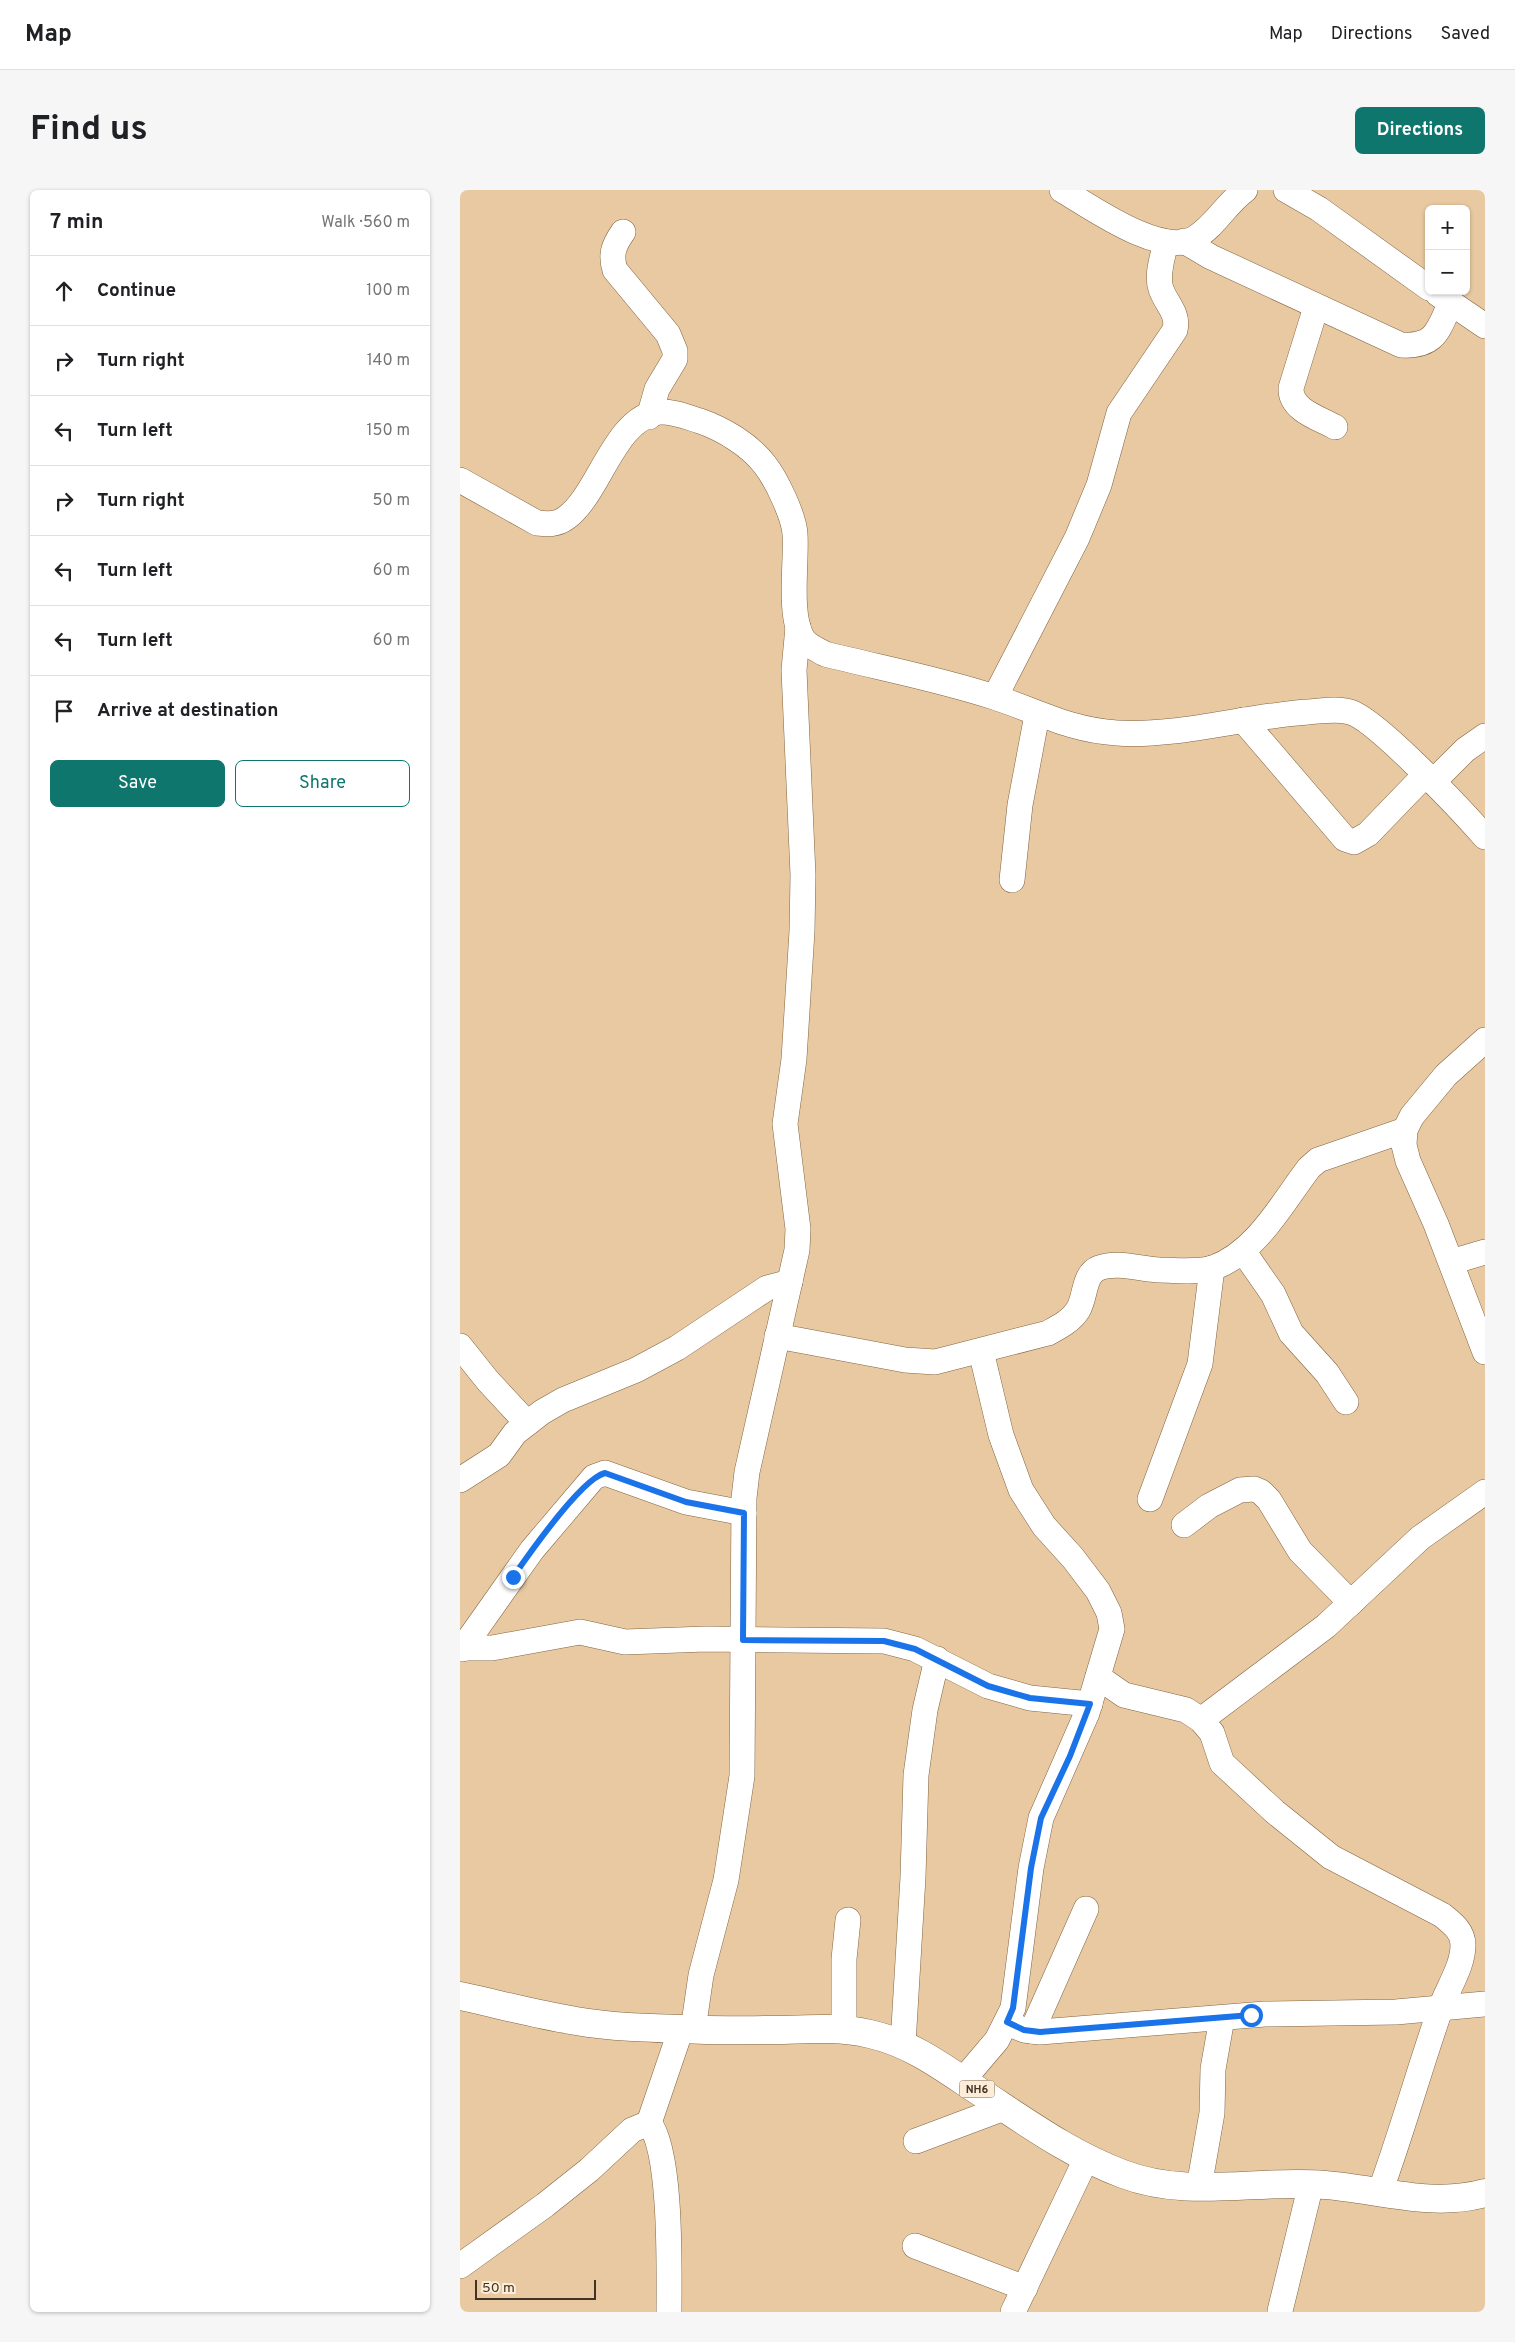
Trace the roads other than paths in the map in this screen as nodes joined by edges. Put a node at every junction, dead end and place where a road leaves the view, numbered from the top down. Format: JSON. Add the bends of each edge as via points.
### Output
{"nodes":[{"id":1,"x":1062,"y":190,"type":"edge"},
{"id":2,"x":1245,"y":190,"type":"edge"},
{"id":3,"x":1286,"y":190,"type":"edge"},
{"id":4,"x":622,"y":232,"type":"dead end"},
{"id":5,"x":1175,"y":242,"type":"junction"},
{"id":6,"x":1425,"y":285,"type":"edge"},
{"id":7,"x":1442,"y":297,"type":"edge"},
{"id":8,"x":1316,"y":307,"type":"junction"},
{"id":9,"x":1485,"y":326,"type":"edge"},
{"id":10,"x":649,"y":416,"type":"junction"},
{"id":11,"x":1335,"y":427,"type":"dead end"},
{"id":12,"x":460,"y":480,"type":"edge"},
{"id":13,"x":798,"y":627,"type":"junction"},
{"id":14,"x":995,"y":697,"type":"junction"},
{"id":15,"x":1038,"y":715,"type":"junction"},
{"id":16,"x":1243,"y":720,"type":"junction"},
{"id":17,"x":1485,"y":736,"type":"edge"},
{"id":18,"x":1429,"y":779,"type":"junction"},
{"id":19,"x":1485,"y":837,"type":"edge"},
{"id":20,"x":1012,"y":880,"type":"dead end"},
{"id":21,"x":1485,"y":1040,"type":"edge"},
{"id":22,"x":1405,"y":1130,"type":"junction"},
{"id":23,"x":1243,"y":1251,"type":"junction"},
{"id":24,"x":1485,"y":1252,"type":"edge"},
{"id":25,"x":1451,"y":1262,"type":"junction"},
{"id":26,"x":1212,"y":1268,"type":"junction"},
{"id":27,"x":790,"y":1282,"type":"junction"},
{"id":28,"x":777,"y":1336,"type":"junction"},
{"id":29,"x":460,"y":1346,"type":"edge"},
{"id":30,"x":981,"y":1351,"type":"junction"},
{"id":31,"x":1485,"y":1352,"type":"edge"},
{"id":32,"x":1346,"y":1402,"type":"dead end"},
{"id":33,"x":527,"y":1423,"type":"junction"},
{"id":34,"x":460,"y":1480,"type":"edge"},
{"id":35,"x":1485,"y":1492,"type":"edge"},
{"id":36,"x":1150,"y":1499,"type":"dead end"},
{"id":37,"x":744,"y":1513,"type":"junction"},
{"id":38,"x":1184,"y":1525,"type":"dead end"},
{"id":39,"x":1351,"y":1604,"type":"junction"},
{"id":40,"x":743,"y":1640,"type":"junction"},
{"id":41,"x":461,"y":1648,"type":"edge"},
{"id":42,"x":937,"y":1659,"type":"junction"},
{"id":43,"x":1098,"y":1677,"type":"junction"},
{"id":44,"x":1090,"y":1704,"type":"junction"},
{"id":45,"x":1202,"y":1720,"type":"junction"},
{"id":46,"x":1086,"y":1909,"type":"dead end"},
{"id":47,"x":848,"y":1920,"type":"dead end"},
{"id":48,"x":460,"y":1996,"type":"edge"},
{"id":49,"x":1485,"y":2004,"type":"edge"},
{"id":50,"x":1440,"y":2008,"type":"junction"},
{"id":51,"x":1222,"y":2018,"type":"junction"},
{"id":52,"x":1007,"y":2022,"type":"junction"},
{"id":53,"x":844,"y":2029,"type":"junction"},
{"id":54,"x":687,"y":2030,"type":"junction"},
{"id":55,"x":1032,"y":2031,"type":"junction"},
{"id":56,"x":903,"y":2044,"type":"junction"},
{"id":57,"x":963,"y":2080,"type":"junction"},
{"id":58,"x":1004,"y":2108,"type":"junction"},
{"id":59,"x":649,"y":2123,"type":"junction"},
{"id":60,"x":916,"y":2141,"type":"dead end"},
{"id":61,"x":1087,"y":2157,"type":"junction"},
{"id":62,"x":1311,"y":2184,"type":"junction"},
{"id":63,"x":1200,"y":2187,"type":"junction"},
{"id":64,"x":1380,"y":2192,"type":"junction"},
{"id":65,"x":1485,"y":2193,"type":"edge"},
{"id":66,"x":915,"y":2246,"type":"dead end"},
{"id":67,"x":460,"y":2266,"type":"edge"},
{"id":68,"x":1025,"y":2288,"type":"junction"},
{"id":69,"x":1280,"y":2311,"type":"dead end"},
{"id":70,"x":669,"y":2312,"type":"edge"},
{"id":71,"x":1013,"y":2312,"type":"edge"}],
"edges":[{"from":1,"to":5,"type":"street","via":[[1127,227],[1158,241]]},
{"from":2,"to":5,"type":"street","via":[[1208,228],[1193,239]]},
{"from":3,"to":6,"type":"street","via":[[1319,209]]},
{"from":4,"to":10,"type":"street","via":[[612,251],[615,270],[668,334],[675,350],[675,359],[657,389]]},
{"from":5,"to":8,"type":"street"},
{"from":5,"to":14,"type":"street","via":[[1160,280],[1161,289],[1174,312],[1175,330],[1119,413],[1099,485],[1077,538]]},
{"from":7,"to":8,"type":"street","via":[[1435,336],[1415,346],[1383,338]]},
{"from":7,"to":9,"type":"street"},
{"from":8,"to":11,"type":"street","via":[[1291,388],[1291,398]]},
{"from":10,"to":12,"type":"street","via":[[625,433],[578,507],[566,519],[552,524],[537,523]]},
{"from":10,"to":13,"type":"street","via":[[658,412],[674,413],[710,425],[757,454],[768,469],[780,490],[795,532]]},
{"from":13,"to":14,"type":"street","via":[[804,640],[825,654]]},
{"from":13,"to":27,"type":"street","via":[[794,670],[803,875],[797,1026],[785,1124],[798,1228]]},
{"from":14,"to":15,"type":"street"},
{"from":15,"to":16,"type":"street","via":[[1073,726],[1118,733],[1143,733]]},
{"from":15,"to":20,"type":"street","via":[[1020,805]]},
{"from":16,"to":18,"type":"street","via":[[1293,713],[1352,712],[1367,720]]},
{"from":16,"to":18,"type":"street","via":[[1346,839],[1354,842],[1368,834]]},
{"from":17,"to":18,"type":"street"},
{"from":18,"to":19,"type":"street"},
{"from":21,"to":22,"type":"street","via":[[1446,1075],[1412,1116]]},
{"from":22,"to":23,"type":"street","via":[[1318,1160]]},
{"from":22,"to":25,"type":"street","via":[[1408,1161]]},
{"from":23,"to":26,"type":"street"},
{"from":23,"to":32,"type":"street","via":[[1273,1294],[1291,1333],[1327,1373]]},
{"from":24,"to":25,"type":"street"},
{"from":25,"to":31,"type":"street"},
{"from":26,"to":30,"type":"street","via":[[1195,1271],[1100,1267],[1092,1271],[1083,1302],[1063,1325],[1048,1333]]},
{"from":26,"to":36,"type":"street","via":[[1200,1364]]},
{"from":27,"to":28,"type":"street"},
{"from":27,"to":33,"type":"street","via":[[767,1288],[677,1348],[636,1370],[563,1400]]},
{"from":28,"to":30,"type":"street","via":[[905,1360],[935,1362]]},
{"from":28,"to":37,"type":"street","via":[[747,1472]]},
{"from":29,"to":33,"type":"street"},
{"from":30,"to":43,"type":"street","via":[[1001,1435],[1021,1490],[1044,1526],[1098,1591],[1109,1613],[1112,1629]]},
{"from":33,"to":34,"type":"street","via":[[499,1455]]},
{"from":35,"to":39,"type":"street","via":[[1420,1538]]},
{"from":37,"to":40,"type":"street"},
{"from":37,"to":41,"type":"street","via":[[686,1502],[605,1473],[594,1477],[532,1550]]},
{"from":38,"to":39,"type":"street","via":[[1240,1490],[1261,1492],[1300,1550]]},
{"from":39,"to":45,"type":"street"},
{"from":40,"to":41,"type":"street","via":[[625,1642],[580,1632],[492,1648]]},
{"from":40,"to":42,"type":"street","via":[[884,1641]]},
{"from":40,"to":54,"type":"street","via":[[740,1795],[726,1880]]},
{"from":42,"to":44,"type":"street","via":[[988,1686],[1030,1698]]},
{"from":42,"to":56,"type":"street","via":[[925,1710],[916,1775]]},
{"from":43,"to":44,"type":"street"},
{"from":43,"to":45,"type":"street","via":[[1124,1695],[1186,1710]]},
{"from":44,"to":52,"type":"street","via":[[1041,1818],[1031,1868],[1013,2008]]},
{"from":45,"to":50,"type":"street","via":[[1212,1733],[1222,1763],[1275,1812],[1331,1857],[1454,1924],[1461,1933],[1463,1945],[1459,1964]]},
{"from":46,"to":55,"type":"street"},
{"from":47,"to":53,"type":"street","via":[[844,1959]]},
{"from":48,"to":54,"type":"highway","number":"NH6","via":[[576,2021]]},
{"from":49,"to":50,"type":"street"},
{"from":50,"to":51,"type":"street"},
{"from":50,"to":64,"type":"street"},
{"from":51,"to":55,"type":"street"},
{"from":51,"to":63,"type":"street"},
{"from":52,"to":55,"type":"street"},
{"from":52,"to":57,"type":"street","via":[[997,2040]]},
{"from":53,"to":54,"type":"highway","number":"NH6"},
{"from":53,"to":56,"type":"highway","number":"NH6"},
{"from":54,"to":59,"type":"street"},
{"from":56,"to":57,"type":"highway","number":"NH6"},
{"from":57,"to":58,"type":"highway","number":"NH6"},
{"from":58,"to":60,"type":"street"},
{"from":58,"to":61,"type":"highway","number":"NH6"},
{"from":59,"to":67,"type":"street","via":[[632,2130],[590,2170]]},
{"from":59,"to":70,"type":"street","via":[[660,2144],[668,2220]]},
{"from":61,"to":63,"type":"highway","number":"NH6","via":[[1124,2175],[1158,2184]]},
{"from":61,"to":68,"type":"street"},
{"from":62,"to":63,"type":"highway","number":"NH6"},
{"from":62,"to":64,"type":"highway","number":"NH6"},
{"from":62,"to":69,"type":"street"},
{"from":64,"to":65,"type":"highway","number":"NH6","via":[[1423,2198]]},
{"from":66,"to":68,"type":"street"},
{"from":68,"to":71,"type":"street"}]}
